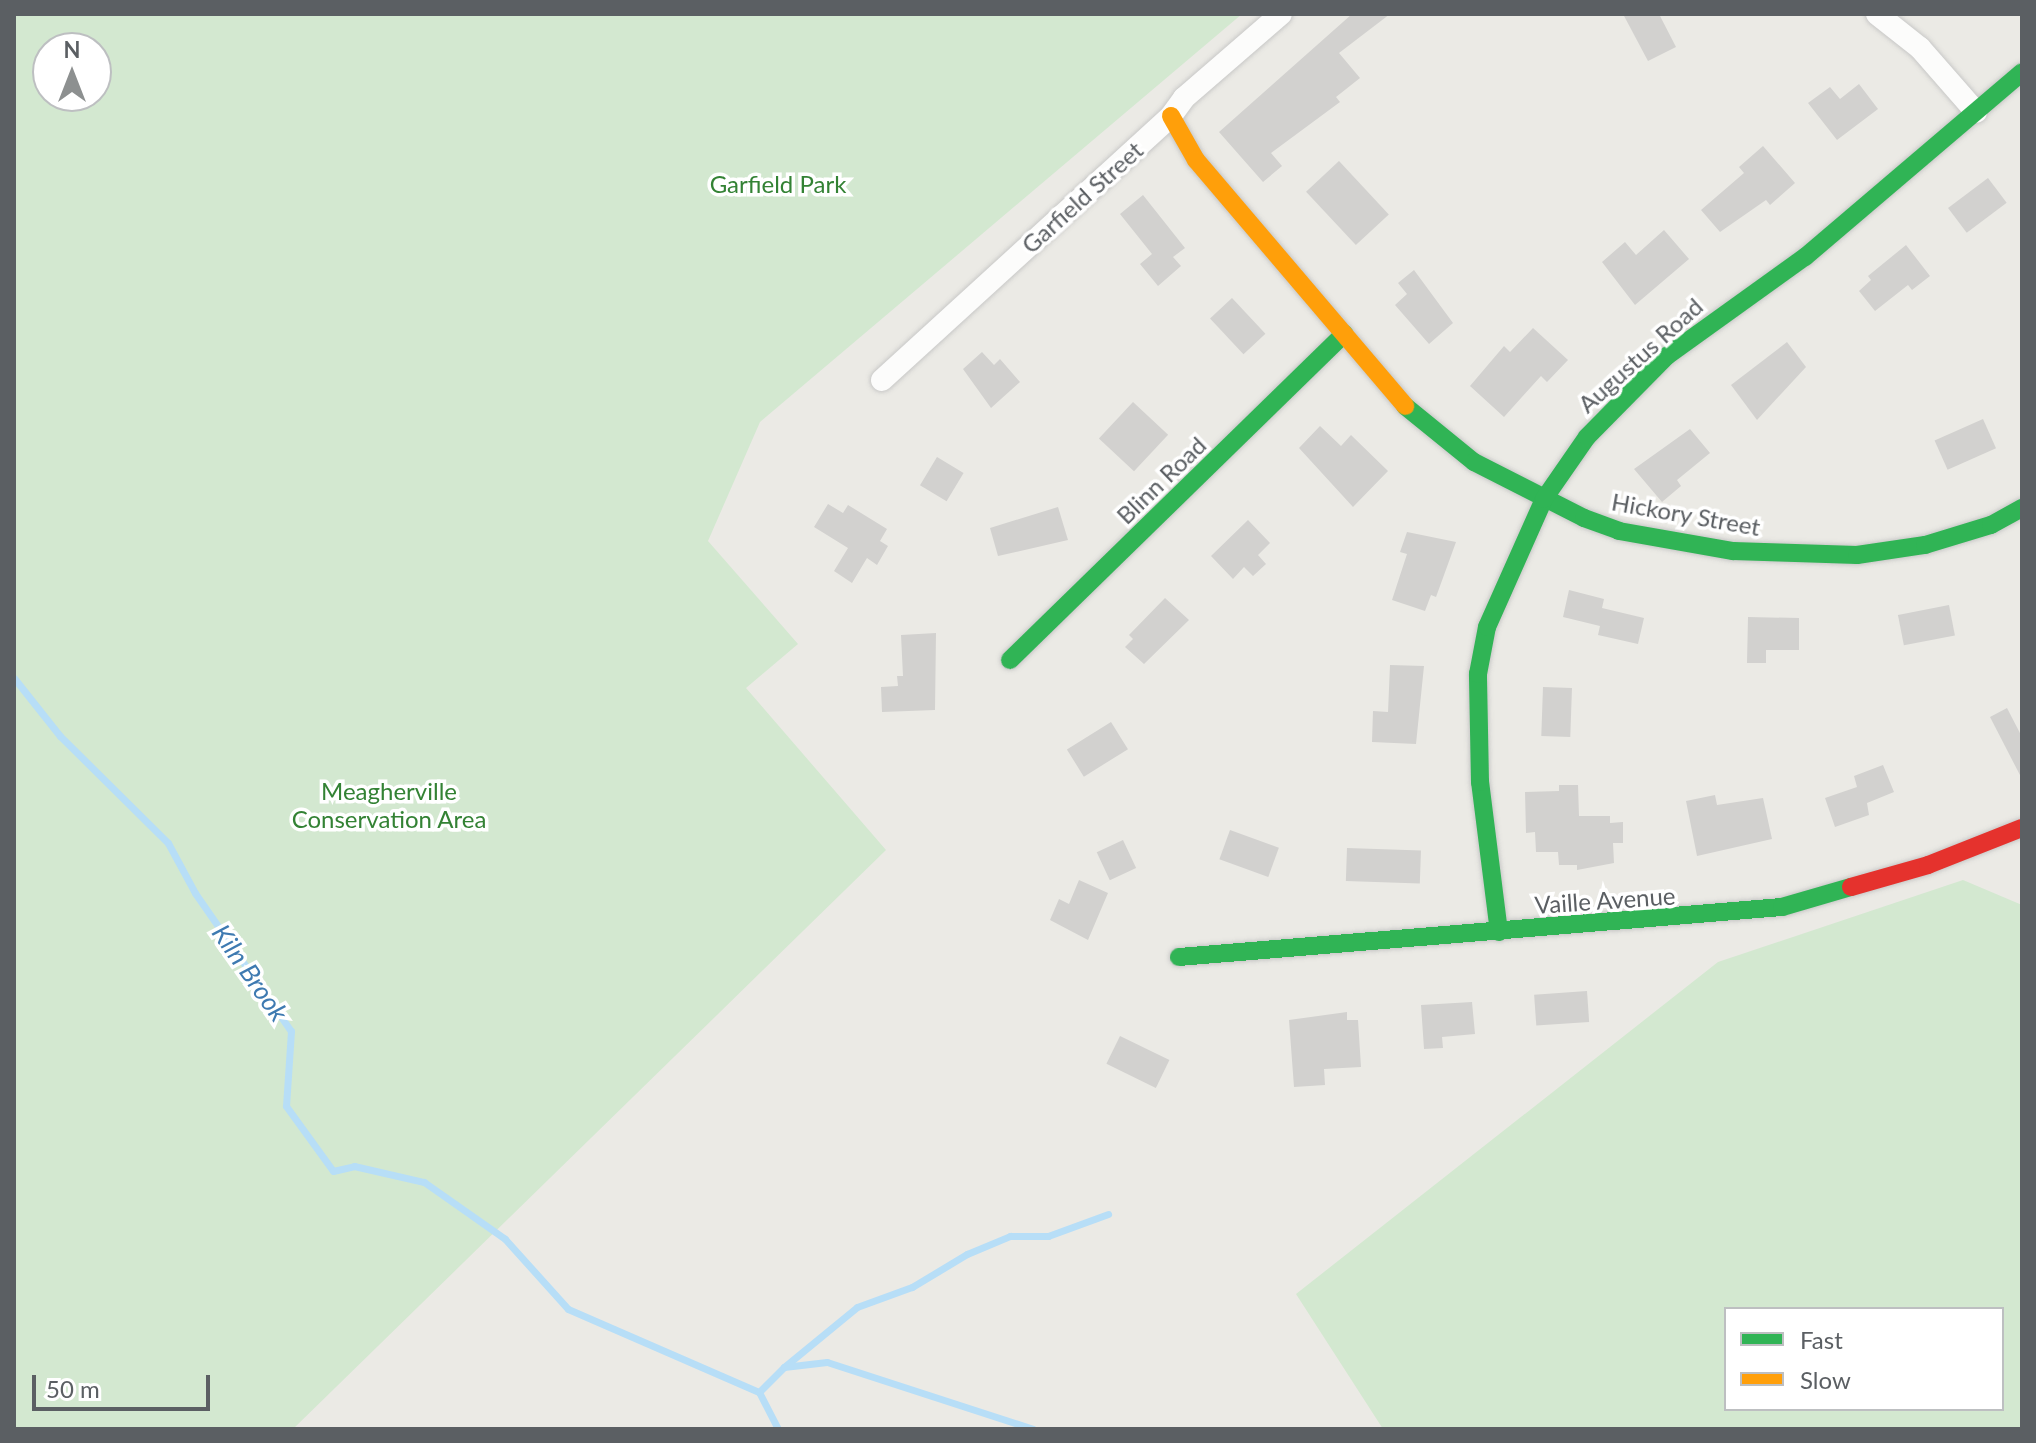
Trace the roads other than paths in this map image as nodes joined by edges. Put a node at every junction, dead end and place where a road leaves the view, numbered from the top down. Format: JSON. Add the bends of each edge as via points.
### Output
{"nodes":[{"id":1,"x":1281,"y":14,"type":"edge"},
{"id":2,"x":1877,"y":14,"type":"edge"},
{"id":3,"x":2022,"y":72,"type":"edge"},
{"id":4,"x":1976,"y":112,"type":"junction"},
{"id":5,"x":1171,"y":116,"type":"junction"},
{"id":6,"x":1344,"y":334,"type":"junction"},
{"id":7,"x":882,"y":380,"type":"dead end"},
{"id":8,"x":1544,"y":499,"type":"junction"},
{"id":9,"x":2022,"y":508,"type":"edge"},
{"id":10,"x":1010,"y":660,"type":"dead end"},
{"id":11,"x":2022,"y":828,"type":"edge"},
{"id":12,"x":1499,"y":932,"type":"junction"},
{"id":13,"x":1179,"y":957,"type":"dead end"}],
"edges":[{"from":1,"to":5,"type":"street","name":"Garfield Street","via":[[1184,98]]},
{"from":2,"to":4,"type":"street","via":[[1920,48]]},
{"from":3,"to":4,"type":"street","name":"Augustus Road"},
{"from":4,"to":8,"type":"street","name":"Augustus Road","via":[[1805,257],[1667,356],[1587,437]]},
{"from":5,"to":6,"type":"street","name":"Hickory Street","via":[[1196,160]]},
{"from":5,"to":7,"type":"street","name":"Garfield Street"},
{"from":6,"to":8,"type":"street","name":"Hickory Street","via":[[1402,403],[1474,462]]},
{"from":6,"to":10,"type":"street","name":"Blinn Road"},
{"from":8,"to":9,"type":"street","name":"Hickory Street","via":[[1619,531],[1733,551],[1801,555],[1857,555],[1925,545],[1991,525]]},
{"from":8,"to":12,"type":"street","name":"Augustus Road","via":[[1487,627],[1478,674],[1480,782]]},
{"from":11,"to":12,"type":"street","name":"Vaille Avenue","via":[[1928,865],[1782,907]]},
{"from":12,"to":13,"type":"street","name":"Vaille Avenue"}]}
